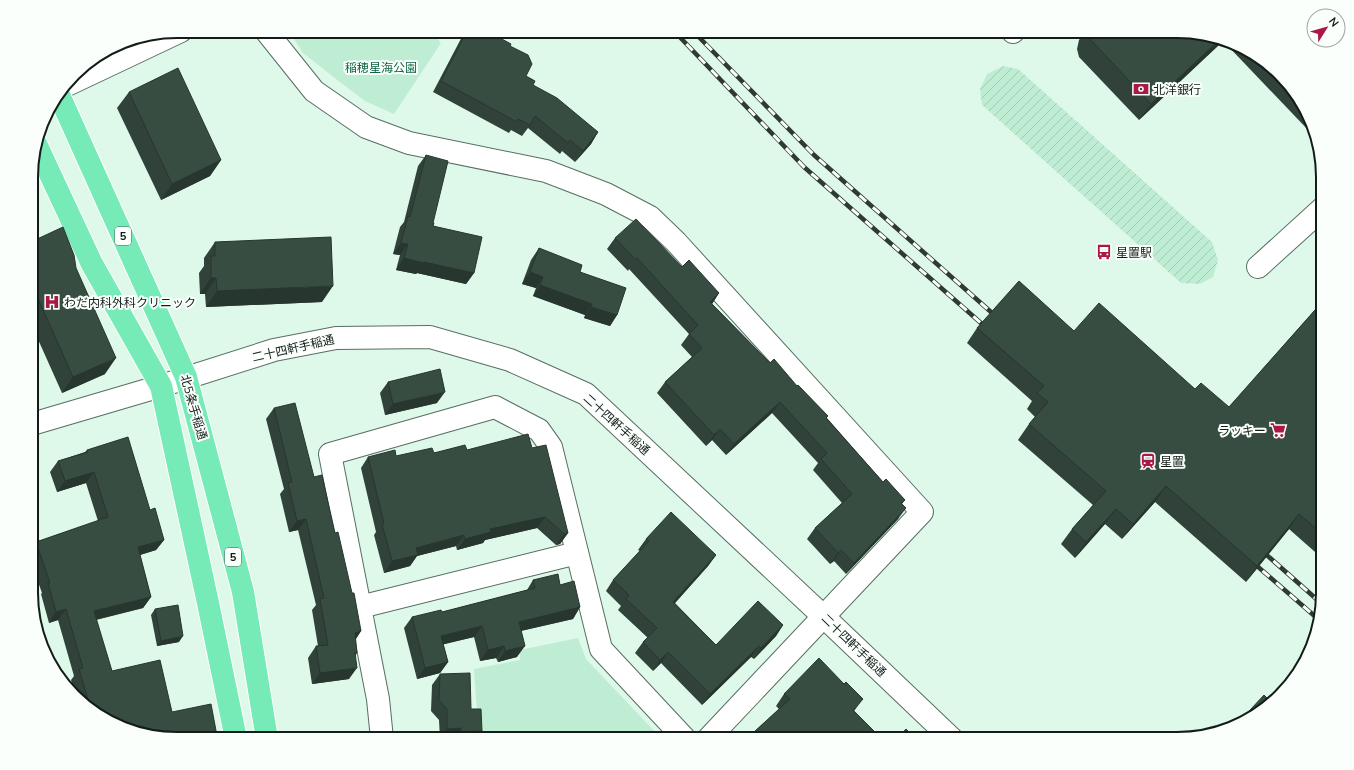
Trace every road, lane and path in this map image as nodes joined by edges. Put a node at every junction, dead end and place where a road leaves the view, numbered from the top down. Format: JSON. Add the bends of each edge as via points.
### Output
{"nodes":[{"id":1,"x":165,"y":38,"type":"edge"},
{"id":2,"x":272,"y":38,"type":"edge"},
{"id":3,"x":76,"y":80,"type":"edge"},
{"id":4,"x":61,"y":100,"type":"edge"},
{"id":5,"x":40,"y":153,"type":"edge"},
{"id":6,"x":1316,"y":214,"type":"edge"},
{"id":7,"x":1258,"y":267,"type":"dead end"},
{"id":8,"x":186,"y":377,"type":"junction"},
{"id":9,"x":161,"y":386,"type":"junction"},
{"id":10,"x":38,"y":422,"type":"edge"},
{"id":11,"x":577,"y":553,"type":"junction"},
{"id":12,"x":360,"y":607,"type":"junction"},
{"id":13,"x":824,"y":617,"type":"junction"},
{"id":14,"x":235,"y":732,"type":"edge"},
{"id":15,"x":266,"y":732,"type":"edge"},
{"id":16,"x":381,"y":732,"type":"edge"},
{"id":17,"x":678,"y":732,"type":"edge"},
{"id":18,"x":715,"y":732,"type":"edge"},
{"id":19,"x":945,"y":732,"type":"edge"}],
"edges":[{"from":1,"to":3,"type":"street"},
{"from":2,"to":13,"type":"street","via":[[314,91],[366,127],[410,143],[546,171],[606,194],[650,217],[676,242],[922,512]]},
{"from":4,"to":8,"type":"highway","name":"北5条手稲通","number":"5"},
{"from":5,"to":9,"type":"highway","via":[[92,264]]},
{"from":6,"to":7,"type":"street"},
{"from":8,"to":9,"type":"street","name":"二十四軒手稲通"},
{"from":8,"to":13,"type":"street","name":"二十四軒手稲通","via":[[274,350],[336,338],[430,337],[510,360],[586,394]]},
{"from":8,"to":15,"type":"highway","name":"北5条手稲通","number":"5","via":[[243,592]]},
{"from":9,"to":10,"type":"street","name":"二十四軒手稲通"},
{"from":9,"to":14,"type":"highway"},
{"from":11,"to":12,"type":"street"},
{"from":11,"to":12,"type":"street","via":[[551,447],[539,430],[495,407],[330,454]]},
{"from":11,"to":17,"type":"street","via":[[601,649]]},
{"from":12,"to":16,"type":"street","via":[[378,699]]},
{"from":13,"to":18,"type":"street"},
{"from":13,"to":19,"type":"street","name":"二十四軒手稲通"}]}
